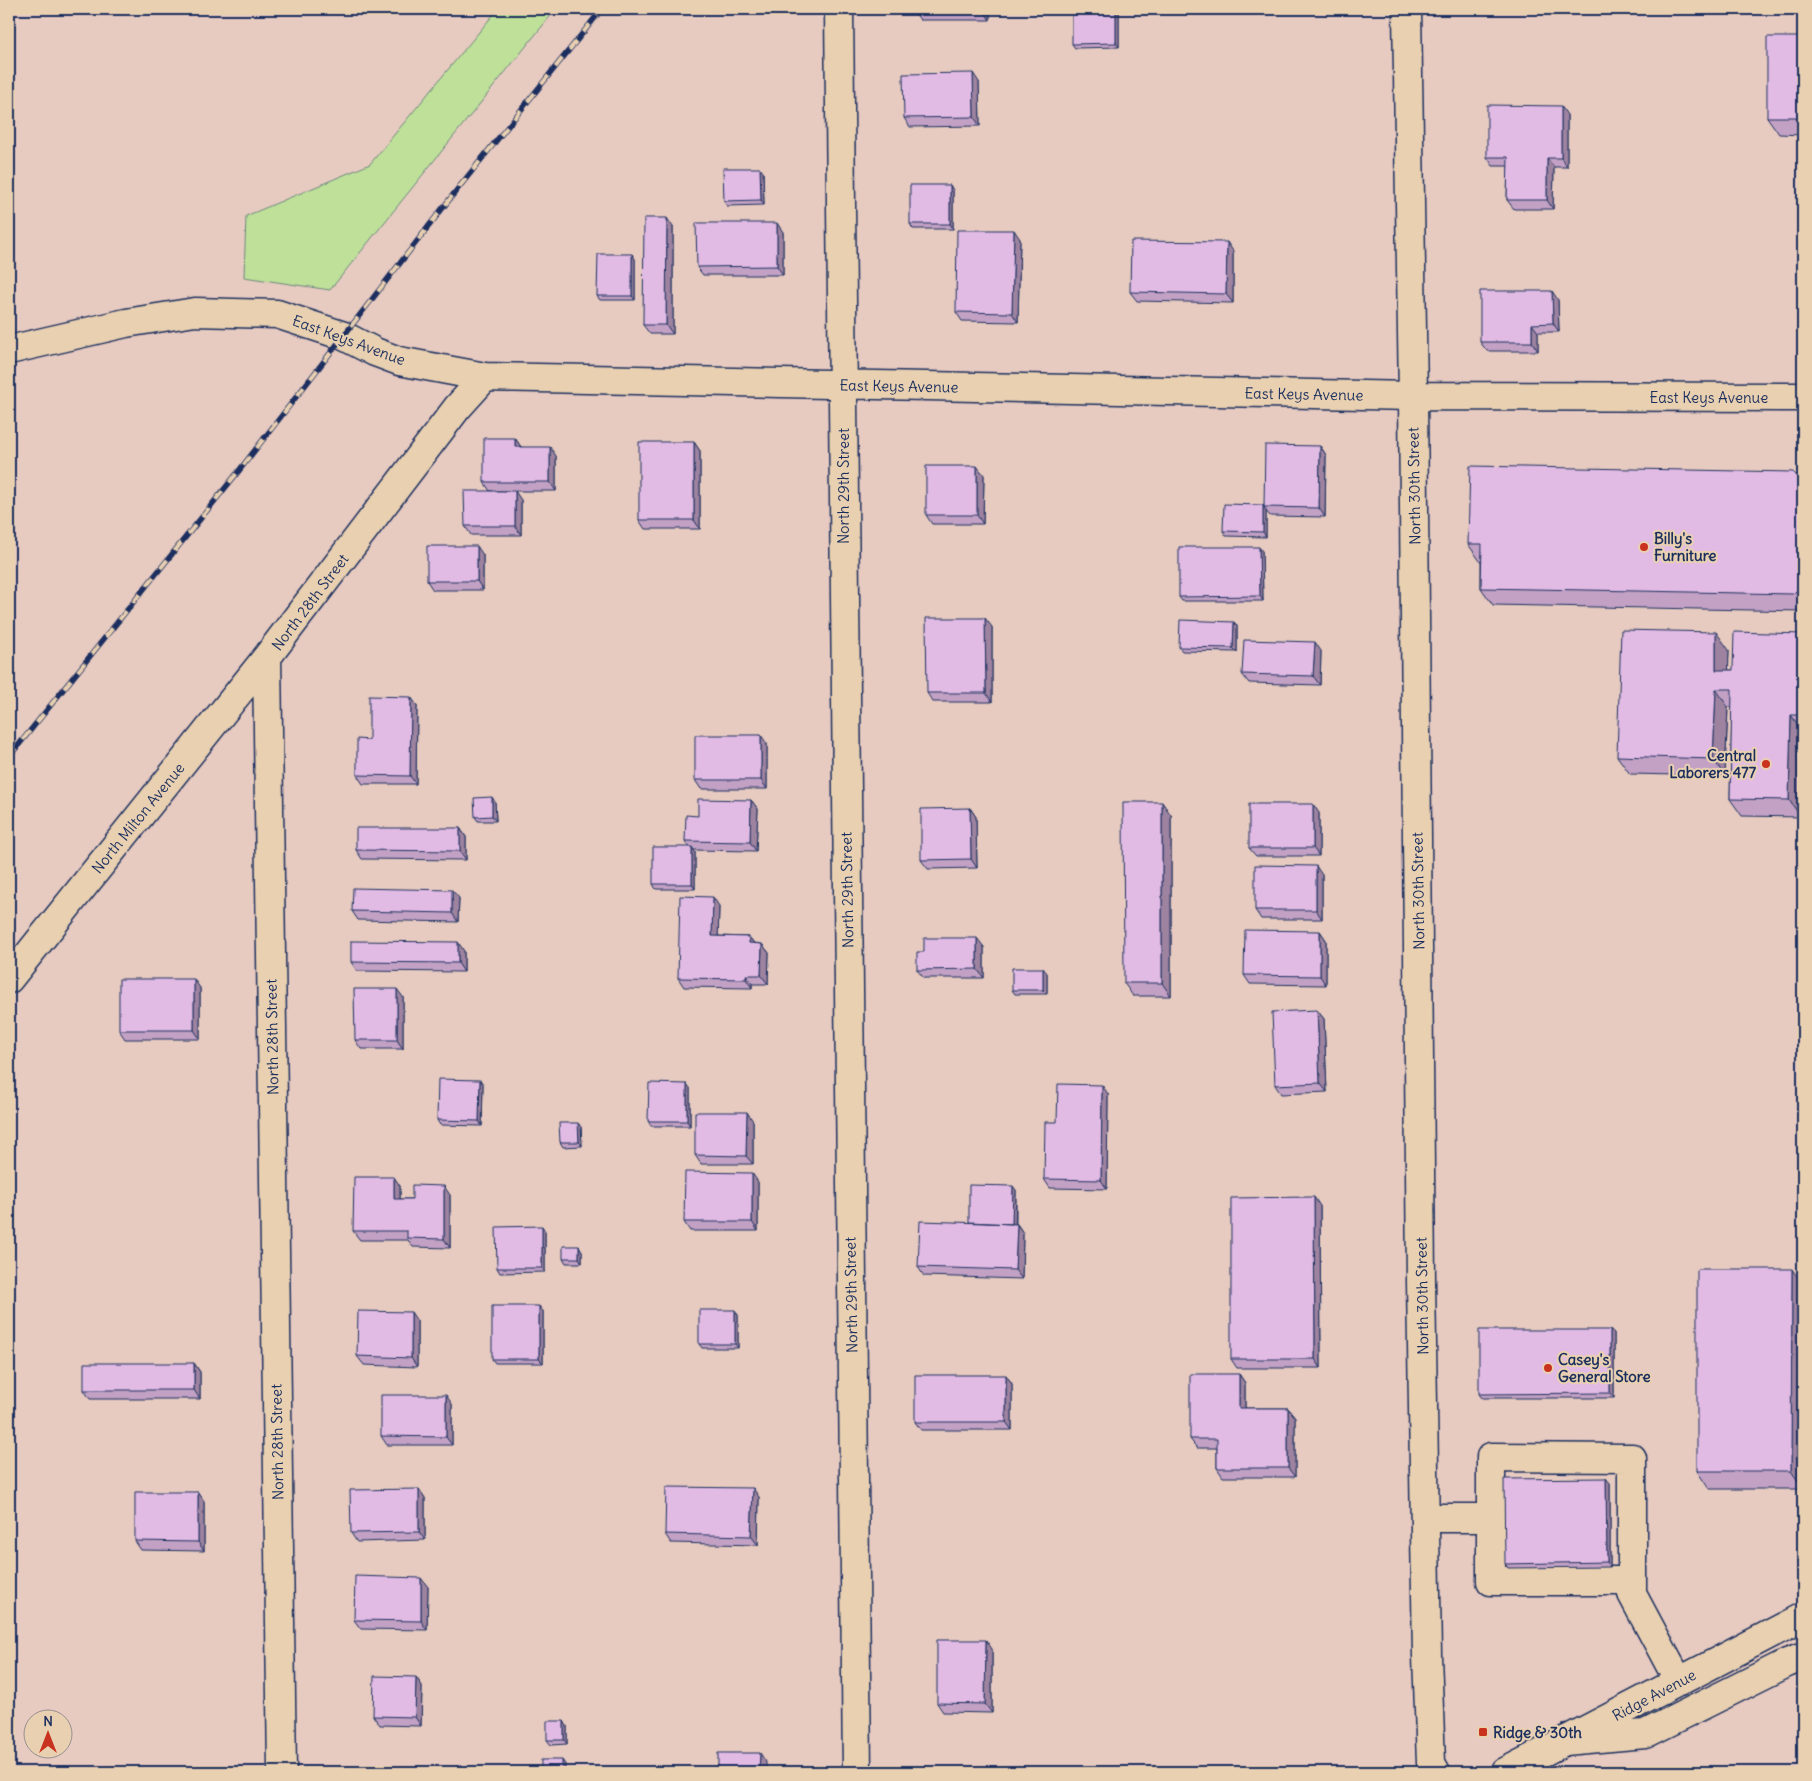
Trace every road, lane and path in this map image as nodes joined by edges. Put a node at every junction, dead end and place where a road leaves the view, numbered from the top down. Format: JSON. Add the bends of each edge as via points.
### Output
{"nodes":[{"id":1,"x":839,"y":9,"type":"edge"},
{"id":2,"x":1407,"y":9,"type":"edge"},
{"id":3,"x":9,"y":350,"type":"edge"},
{"id":4,"x":485,"y":377,"type":"junction"},
{"id":5,"x":842,"y":386,"type":"junction"},
{"id":6,"x":1413,"y":396,"type":"junction"},
{"id":7,"x":1803,"y":397,"type":"edge"},
{"id":8,"x":267,"y":657,"type":"junction"},
{"id":9,"x":9,"y":979,"type":"edge"},
{"id":10,"x":1425,"y":1518,"type":"junction"},
{"id":11,"x":1491,"y":1518,"type":"junction"},
{"id":12,"x":1533,"y":1524,"type":"edge"},
{"id":13,"x":1632,"y":1581,"type":"junction"},
{"id":14,"x":1803,"y":1618,"type":"edge"},
{"id":15,"x":1803,"y":1657,"type":"edge"},
{"id":16,"x":1679,"y":1682,"type":"junction"},
{"id":17,"x":1565,"y":1741,"type":"junction"},
{"id":18,"x":282,"y":1772,"type":"edge"},
{"id":19,"x":857,"y":1772,"type":"edge"},
{"id":20,"x":1436,"y":1772,"type":"edge"},
{"id":21,"x":1505,"y":1772,"type":"edge"}],
"edges":[{"from":1,"to":5,"type":"street","name":"North 29th Street"},
{"from":2,"to":6,"type":"street","name":"North 30th Street"},
{"from":3,"to":4,"type":"street","name":"East Keys Avenue","via":[[126,323],[195,312],[277,314],[344,336],[399,361]]},
{"from":4,"to":5,"type":"street","name":"East Keys Avenue"},
{"from":4,"to":8,"type":"street","name":"North 28th Street","via":[[457,408]]},
{"from":5,"to":6,"type":"street","name":"East Keys Avenue"},
{"from":5,"to":19,"type":"street","name":"North 29th Street"},
{"from":6,"to":7,"type":"street","name":"East Keys Avenue"},
{"from":6,"to":10,"type":"street","name":"North 30th Street"},
{"from":8,"to":9,"type":"street","name":"North Milton Avenue"},
{"from":8,"to":18,"type":"street","name":"North 28th Street"},
{"from":10,"to":11,"type":"street"},
{"from":10,"to":20,"type":"street","name":"North 30th Street","via":[[1427,1665],[1432,1763]]},
{"from":11,"to":12,"type":"street","via":[[1504,1524]]},
{"from":11,"to":13,"type":"street","via":[[1491,1581]]},
{"from":11,"to":13,"type":"street","via":[[1490,1457],[1632,1458],[1622,1524]]},
{"from":13,"to":16,"type":"street","via":[[1632,1594]]},
{"from":14,"to":16,"type":"street","name":"Ridge Avenue"},
{"from":15,"to":17,"type":"street","via":[[1787,1662],[1645,1734]]},
{"from":16,"to":17,"type":"street","name":"Ridge Avenue"},
{"from":17,"to":21,"type":"street","name":"Ridge Avenue"}]}
